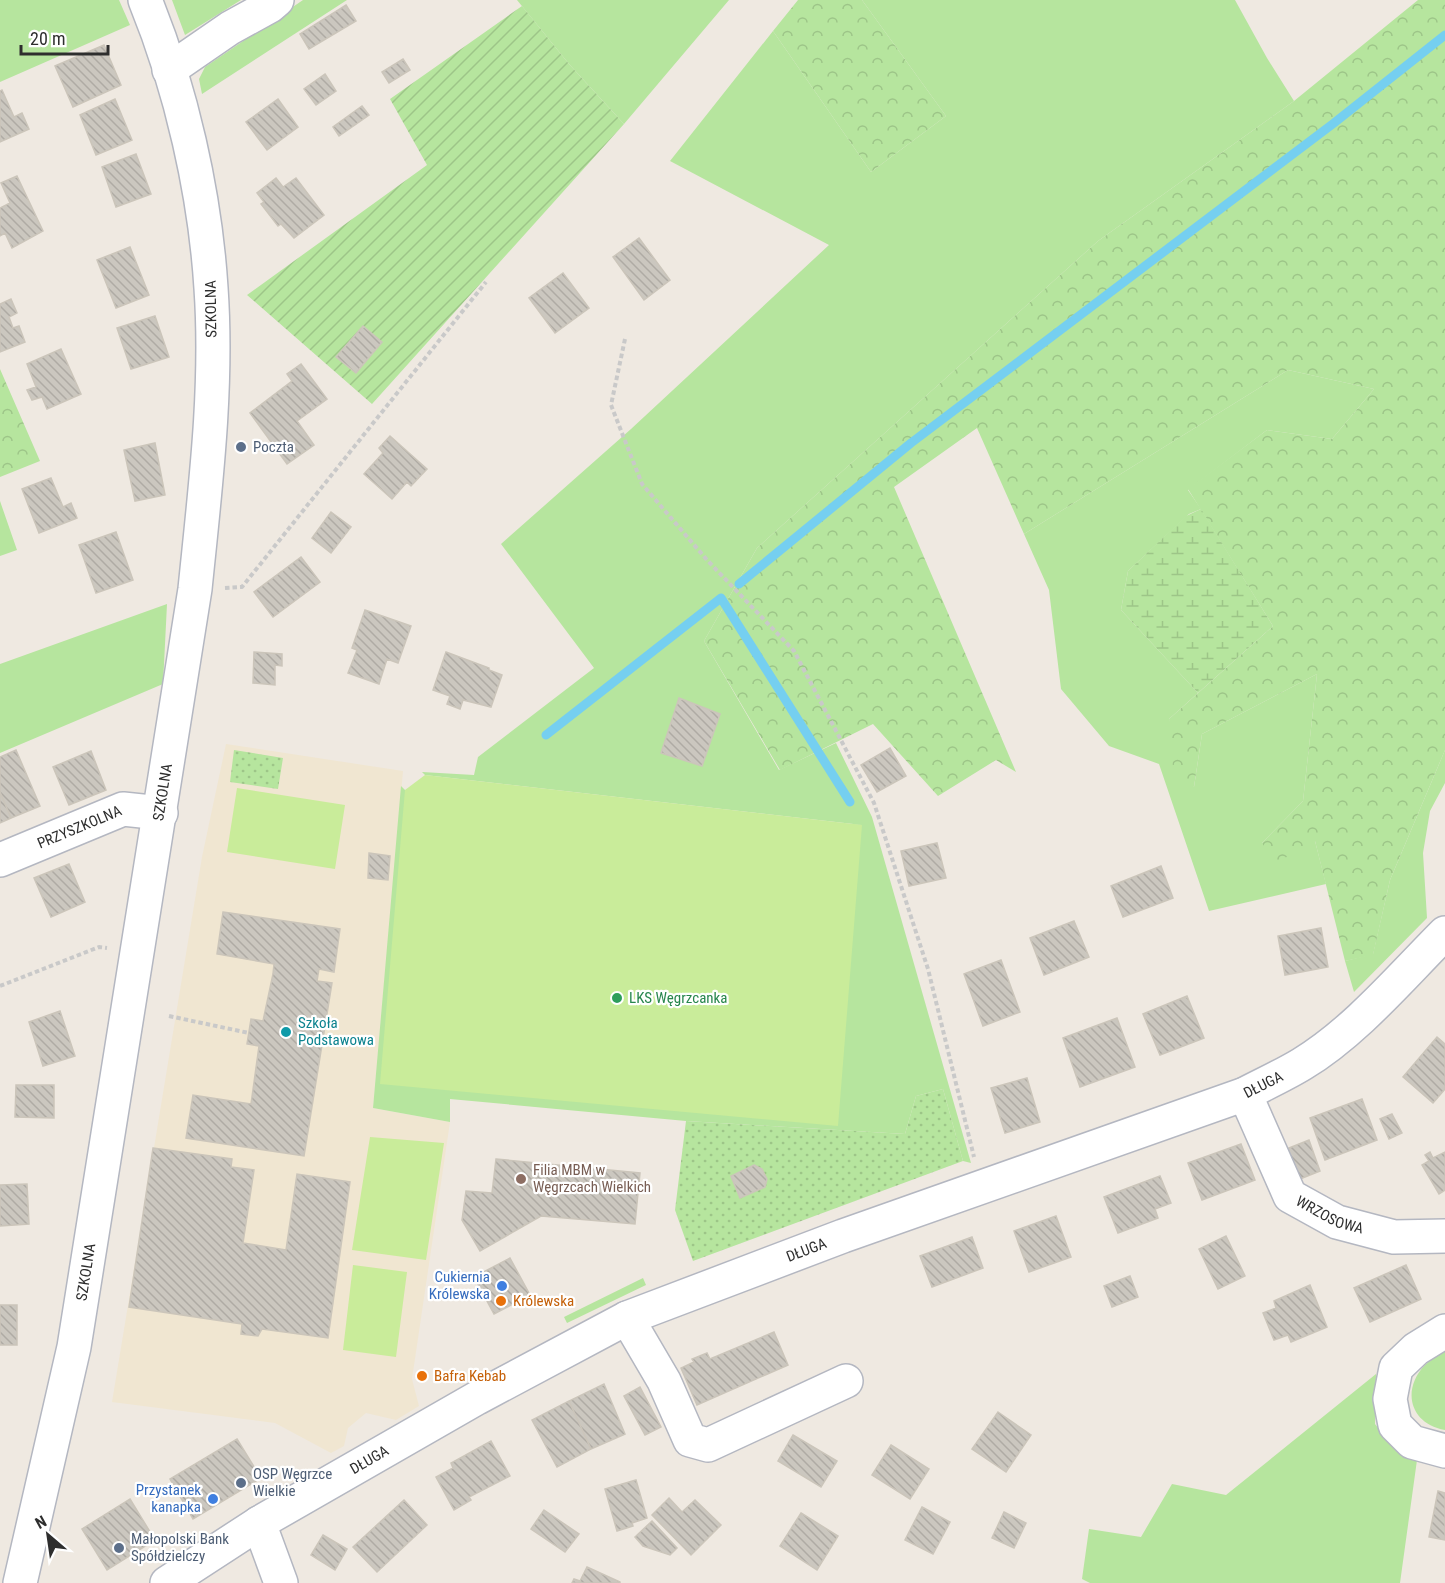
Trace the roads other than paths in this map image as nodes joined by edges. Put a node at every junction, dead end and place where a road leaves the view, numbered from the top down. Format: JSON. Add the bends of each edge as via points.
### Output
{"nodes":[{"id":1,"x":145,"y":0,"type":"edge"},
{"id":2,"x":277,"y":0,"type":"edge"},
{"id":3,"x":169,"y":70,"type":"junction"},
{"id":4,"x":160,"y":813,"type":"junction"},
{"id":5,"x":0,"y":860,"type":"edge"},
{"id":6,"x":1445,"y":933,"type":"edge"},
{"id":7,"x":1245,"y":1094,"type":"junction"},
{"id":8,"x":1445,"y":1236,"type":"edge"},
{"id":9,"x":627,"y":1318,"type":"junction"},
{"id":10,"x":1445,"y":1331,"type":"edge"},
{"id":11,"x":846,"y":1381,"type":"dead end"},
{"id":12,"x":1445,"y":1451,"type":"edge"},
{"id":13,"x":259,"y":1523,"type":"junction"},
{"id":14,"x":20,"y":1583,"type":"edge"},
{"id":15,"x":167,"y":1583,"type":"edge"},
{"id":16,"x":281,"y":1583,"type":"edge"}],
"edges":[{"from":1,"to":3,"type":"street","name":"SZKOLNA"},
{"from":2,"to":3,"type":"street"},
{"from":3,"to":4,"type":"street","name":"SZKOLNA","via":[[202,208],[212,290],[212,381],[195,589]]},
{"from":4,"to":5,"type":"street","name":"PRZYSZKOLNA","via":[[123,809]]},
{"from":4,"to":14,"type":"street","name":"SZKOLNA","via":[[74,1347]]},
{"from":6,"to":7,"type":"street","name":"DŁUGA","via":[[1333,1041],[1303,1064]]},
{"from":7,"to":8,"type":"street","name":"WRZOSOWA","via":[[1290,1196],[1337,1222],[1394,1237]]},
{"from":7,"to":9,"type":"street","name":"DŁUGA"},
{"from":9,"to":11,"type":"street","via":[[664,1381],[690,1440],[708,1445]]},
{"from":9,"to":13,"type":"street","name":"DŁUGA","via":[[477,1398]]},
{"from":10,"to":12,"type":"street","via":[[1416,1349],[1396,1368],[1390,1399],[1395,1425],[1412,1442]]},
{"from":13,"to":15,"type":"street","name":"DŁUGA"},
{"from":13,"to":16,"type":"street"}]}
